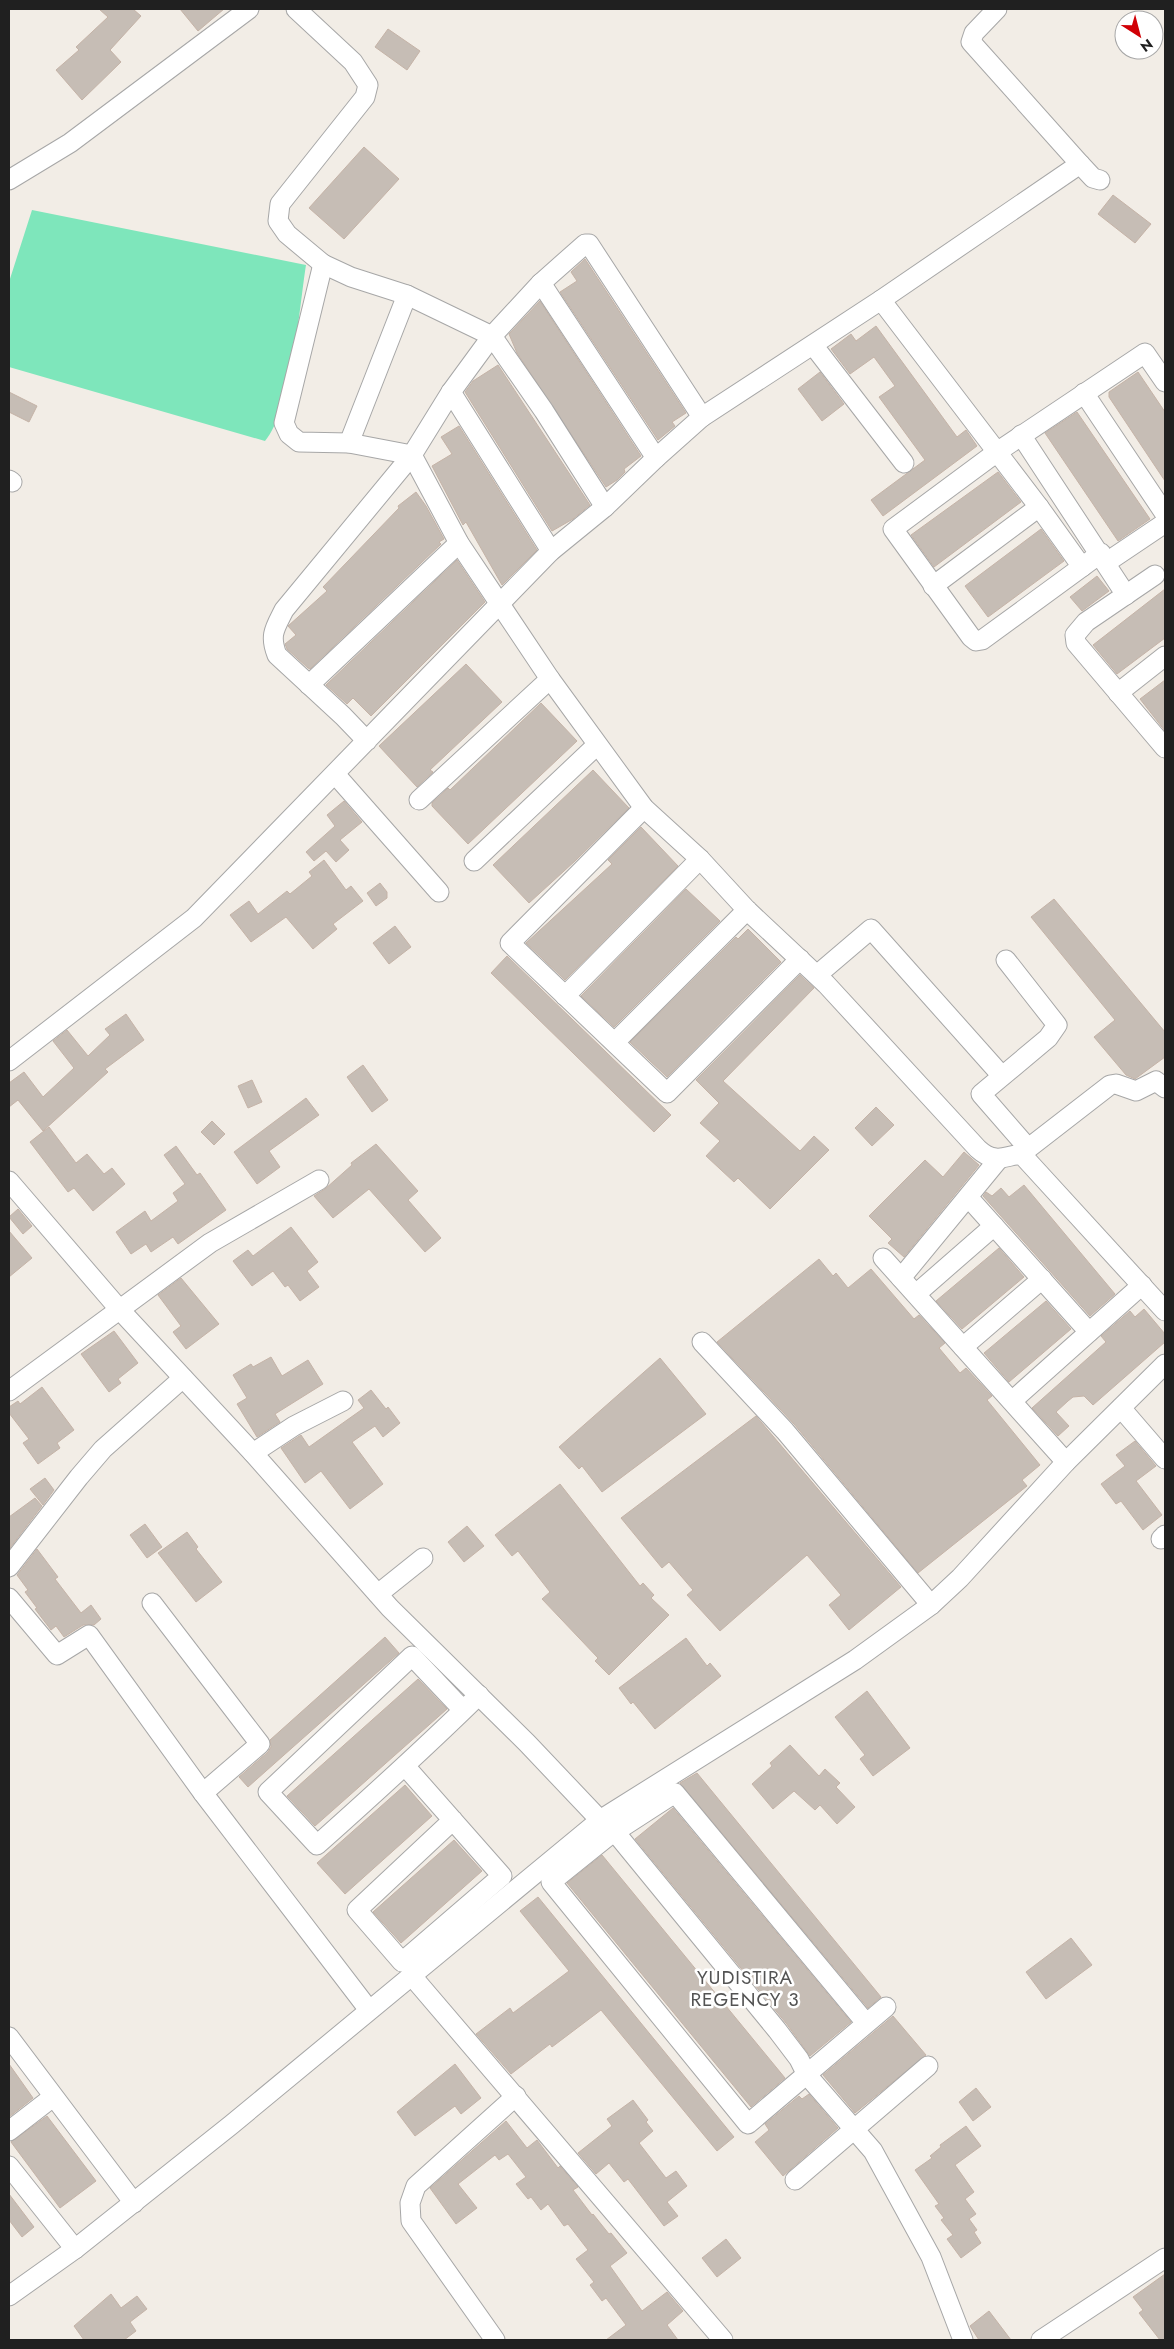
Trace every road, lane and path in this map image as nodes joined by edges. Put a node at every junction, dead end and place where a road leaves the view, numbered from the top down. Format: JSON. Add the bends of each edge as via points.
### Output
{"nodes":[{"id":1,"x":250,"y":9,"type":"edge"},
{"id":2,"x":296,"y":9,"type":"edge"},
{"id":3,"x":997,"y":9,"type":"edge"},
{"id":4,"x":1080,"y":164,"type":"junction"},
{"id":5,"x":9,"y":180,"type":"edge"},
{"id":6,"x":1100,"y":180,"type":"dead end"},
{"id":7,"x":323,"y":264,"type":"junction"},
{"id":8,"x":541,"y":283,"type":"junction"},
{"id":9,"x":407,"y":295,"type":"junction"},
{"id":10,"x":880,"y":300,"type":"junction"},
{"id":11,"x":492,"y":336,"type":"junction"},
{"id":12,"x":813,"y":345,"type":"junction"},
{"id":13,"x":1165,"y":382,"type":"edge"},
{"id":14,"x":451,"y":392,"type":"junction"},
{"id":15,"x":1084,"y":393,"type":"junction"},
{"id":16,"x":702,"y":417,"type":"junction"},
{"id":17,"x":1022,"y":435,"type":"junction"},
{"id":18,"x":348,"y":442,"type":"junction"},
{"id":19,"x":997,"y":452,"type":"junction"},
{"id":20,"x":412,"y":454,"type":"junction"},
{"id":21,"x":656,"y":458,"type":"junction"},
{"id":22,"x":904,"y":463,"type":"dead end"},
{"id":23,"x":1039,"y":507,"type":"junction"},
{"id":24,"x":605,"y":508,"type":"junction"},
{"id":25,"x":1165,"y":514,"type":"edge"},
{"id":26,"x":1165,"y":522,"type":"edge"},
{"id":27,"x":459,"y":543,"type":"junction"},
{"id":28,"x":552,"y":551,"type":"junction"},
{"id":29,"x":1104,"y":558,"type":"junction"},
{"id":30,"x":1082,"y":567,"type":"junction"},
{"id":31,"x":1155,"y":575,"type":"dead end"},
{"id":32,"x":933,"y":586,"type":"junction"},
{"id":33,"x":1126,"y":594,"type":"junction"},
{"id":34,"x":499,"y":603,"type":"junction"},
{"id":35,"x":1165,"y":656,"type":"edge"},
{"id":36,"x":550,"y":679,"type":"junction"},
{"id":37,"x":309,"y":685,"type":"junction"},
{"id":38,"x":1118,"y":693,"type":"junction"},
{"id":39,"x":367,"y":742,"type":"junction"},
{"id":40,"x":597,"y":745,"type":"junction"},
{"id":41,"x":1165,"y":748,"type":"edge"},
{"id":42,"x":335,"y":774,"type":"junction"},
{"id":43,"x":419,"y":800,"type":"dead end"},
{"id":44,"x":644,"y":808,"type":"junction"},
{"id":45,"x":700,"y":859,"type":"junction"},
{"id":46,"x":474,"y":861,"type":"dead end"},
{"id":47,"x":439,"y":892,"type":"dead end"},
{"id":48,"x":747,"y":910,"type":"junction"},
{"id":49,"x":800,"y":959,"type":"junction"},
{"id":50,"x":1006,"y":960,"type":"dead end"},
{"id":51,"x":817,"y":975,"type":"junction"},
{"id":52,"x":565,"y":996,"type":"junction"},
{"id":53,"x":615,"y":1042,"type":"junction"},
{"id":54,"x":9,"y":1061,"type":"edge"},
{"id":55,"x":1002,"y":1076,"type":"junction"},
{"id":56,"x":1165,"y":1088,"type":"edge"},
{"id":57,"x":1025,"y":1151,"type":"junction"},
{"id":58,"x":998,"y":1160,"type":"junction"},
{"id":59,"x":319,"y":1180,"type":"dead end"},
{"id":60,"x":9,"y":1181,"type":"edge"},
{"id":61,"x":968,"y":1197,"type":"junction"},
{"id":62,"x":994,"y":1226,"type":"junction"},
{"id":63,"x":882,"y":1258,"type":"dead end"},
{"id":64,"x":901,"y":1278,"type":"junction"},
{"id":65,"x":1042,"y":1279,"type":"junction"},
{"id":66,"x":1142,"y":1285,"type":"junction"},
{"id":67,"x":916,"y":1294,"type":"junction"},
{"id":68,"x":120,"y":1310,"type":"junction"},
{"id":69,"x":1165,"y":1310,"type":"edge"},
{"id":70,"x":1090,"y":1332,"type":"junction"},
{"id":71,"x":702,"y":1342,"type":"dead end"},
{"id":72,"x":963,"y":1347,"type":"junction"},
{"id":73,"x":1165,"y":1364,"type":"edge"},
{"id":74,"x":183,"y":1378,"type":"junction"},
{"id":75,"x":9,"y":1391,"type":"edge"},
{"id":76,"x":343,"y":1401,"type":"dead end"},
{"id":77,"x":1012,"y":1401,"type":"junction"},
{"id":78,"x":1121,"y":1408,"type":"junction"},
{"id":79,"x":253,"y":1453,"type":"junction"},
{"id":80,"x":1165,"y":1459,"type":"edge"},
{"id":81,"x":1066,"y":1462,"type":"junction"},
{"id":82,"x":422,"y":1558,"type":"dead end"},
{"id":83,"x":9,"y":1567,"type":"edge"},
{"id":84,"x":378,"y":1594,"type":"junction"},
{"id":85,"x":9,"y":1598,"type":"edge"},
{"id":86,"x":152,"y":1603,"type":"dead end"},
{"id":87,"x":931,"y":1605,"type":"junction"},
{"id":88,"x":479,"y":1696,"type":"junction"},
{"id":89,"x":463,"y":1710,"type":"junction"},
{"id":90,"x":405,"y":1766,"type":"junction"},
{"id":91,"x":203,"y":1794,"type":"junction"},
{"id":92,"x":453,"y":1820,"type":"junction"},
{"id":93,"x":607,"y":1829,"type":"junction"},
{"id":94,"x":411,"y":1975,"type":"junction"},
{"id":95,"x":886,"y":2007,"type":"dead end"},
{"id":96,"x":369,"y":2010,"type":"junction"},
{"id":97,"x":866,"y":2023,"type":"junction"},
{"id":98,"x":9,"y":2038,"type":"edge"},
{"id":99,"x":928,"y":2066,"type":"dead end"},
{"id":100,"x":808,"y":2075,"type":"junction"},
{"id":101,"x":516,"y":2096,"type":"junction"},
{"id":102,"x":53,"y":2097,"type":"junction"},
{"id":103,"x":853,"y":2129,"type":"junction"},
{"id":104,"x":9,"y":2131,"type":"edge"},
{"id":105,"x":9,"y":2166,"type":"edge"},
{"id":106,"x":795,"y":2180,"type":"dead end"},
{"id":107,"x":134,"y":2202,"type":"junction"},
{"id":108,"x":76,"y":2249,"type":"junction"},
{"id":109,"x":1165,"y":2258,"type":"edge"},
{"id":110,"x":9,"y":2296,"type":"edge"},
{"id":111,"x":495,"y":2340,"type":"edge"},
{"id":112,"x":723,"y":2340,"type":"edge"},
{"id":113,"x":963,"y":2340,"type":"edge"},
{"id":114,"x":1041,"y":2340,"type":"edge"}],
"edges":[{"from":1,"to":5,"type":"street","via":[[70,143]]},
{"from":2,"to":7,"type":"street","via":[[353,62],[368,85],[365,97],[280,204],[278,221],[287,234]]},
{"from":3,"to":4,"type":"street","via":[[974,33],[972,42]]},
{"from":4,"to":6,"type":"street"},
{"from":4,"to":10,"type":"street"},
{"from":7,"to":9,"type":"street","via":[[351,277]]},
{"from":7,"to":18,"type":"street","via":[[284,423],[289,434],[299,442]]},
{"from":8,"to":11,"type":"street"},
{"from":8,"to":16,"type":"street","via":[[585,244],[589,244]]},
{"from":8,"to":21,"type":"street"},
{"from":9,"to":11,"type":"street"},
{"from":9,"to":18,"type":"street"},
{"from":10,"to":12,"type":"street"},
{"from":10,"to":19,"type":"street"},
{"from":11,"to":14,"type":"street"},
{"from":11,"to":24,"type":"street"},
{"from":12,"to":16,"type":"street"},
{"from":12,"to":22,"type":"street"},
{"from":13,"to":15,"type":"street","via":[[1145,353]]},
{"from":14,"to":20,"type":"street"},
{"from":14,"to":28,"type":"street"},
{"from":15,"to":17,"type":"street"},
{"from":15,"to":25,"type":"street"},
{"from":16,"to":21,"type":"street"},
{"from":17,"to":19,"type":"street"},
{"from":17,"to":29,"type":"street"},
{"from":18,"to":20,"type":"street"},
{"from":19,"to":23,"type":"street"},
{"from":19,"to":32,"type":"street","via":[[893,528]]},
{"from":20,"to":27,"type":"street"},
{"from":20,"to":37,"type":"street","via":[[284,610],[276,626],[272,642],[277,655]]},
{"from":21,"to":24,"type":"street"},
{"from":23,"to":30,"type":"street"},
{"from":23,"to":32,"type":"street"},
{"from":24,"to":28,"type":"street"},
{"from":26,"to":29,"type":"street"},
{"from":27,"to":34,"type":"street"},
{"from":27,"to":37,"type":"street"},
{"from":28,"to":34,"type":"street"},
{"from":29,"to":30,"type":"street"},
{"from":29,"to":33,"type":"street"},
{"from":30,"to":32,"type":"street","via":[[979,640],[970,637]]},
{"from":31,"to":33,"type":"street"},
{"from":33,"to":38,"type":"street","via":[[1086,622],[1075,635],[1076,643]]},
{"from":34,"to":36,"type":"street"},
{"from":34,"to":39,"type":"street"},
{"from":35,"to":38,"type":"street"},
{"from":36,"to":40,"type":"street"},
{"from":36,"to":43,"type":"street"},
{"from":37,"to":39,"type":"street"},
{"from":38,"to":41,"type":"street"},
{"from":39,"to":42,"type":"street"},
{"from":40,"to":44,"type":"street"},
{"from":40,"to":46,"type":"street"},
{"from":42,"to":47,"type":"street"},
{"from":42,"to":54,"type":"street","via":[[194,918]]},
{"from":44,"to":45,"type":"street"},
{"from":44,"to":52,"type":"street","via":[[510,942]]},
{"from":45,"to":48,"type":"street"},
{"from":45,"to":52,"type":"street"},
{"from":48,"to":49,"type":"street"},
{"from":48,"to":53,"type":"street"},
{"from":49,"to":51,"type":"street"},
{"from":49,"to":53,"type":"street","via":[[673,1099]]},
{"from":50,"to":55,"type":"street","via":[[1056,1024],[1048,1038]]},
{"from":51,"to":55,"type":"street","via":[[871,929]]},
{"from":51,"to":58,"type":"street","via":[[978,1149]]},
{"from":52,"to":53,"type":"street"},
{"from":55,"to":57,"type":"street","via":[[980,1094]]},
{"from":56,"to":57,"type":"street","via":[[1156,1081],[1136,1091],[1110,1085]]},
{"from":57,"to":58,"type":"street"},
{"from":57,"to":66,"type":"street"},
{"from":58,"to":61,"type":"street"},
{"from":59,"to":68,"type":"street","via":[[210,1243]]},
{"from":60,"to":68,"type":"street"},
{"from":61,"to":62,"type":"street"},
{"from":61,"to":64,"type":"street"},
{"from":62,"to":65,"type":"street"},
{"from":62,"to":67,"type":"street"},
{"from":63,"to":64,"type":"street"},
{"from":64,"to":67,"type":"street"},
{"from":65,"to":70,"type":"street"},
{"from":65,"to":72,"type":"street"},
{"from":66,"to":69,"type":"street"},
{"from":66,"to":70,"type":"street"},
{"from":67,"to":72,"type":"street"},
{"from":68,"to":74,"type":"street"},
{"from":68,"to":75,"type":"street"},
{"from":70,"to":77,"type":"street"},
{"from":71,"to":87,"type":"street","via":[[785,1430]]},
{"from":72,"to":77,"type":"street"},
{"from":73,"to":78,"type":"street"},
{"from":74,"to":79,"type":"street"},
{"from":74,"to":83,"type":"street","via":[[104,1449]]},
{"from":76,"to":79,"type":"street","via":[[294,1426]]},
{"from":77,"to":81,"type":"street"},
{"from":78,"to":80,"type":"street"},
{"from":78,"to":81,"type":"street"},
{"from":79,"to":84,"type":"street"},
{"from":81,"to":87,"type":"street","via":[[960,1578]]},
{"from":82,"to":84,"type":"street"},
{"from":84,"to":88,"type":"street"},
{"from":85,"to":91,"type":"street","via":[[57,1655],[89,1634]]},
{"from":86,"to":91,"type":"street","via":[[260,1744]]},
{"from":87,"to":93,"type":"street","via":[[856,1660]]},
{"from":88,"to":89,"type":"street"},
{"from":88,"to":93,"type":"street"},
{"from":89,"to":90,"type":"street"},
{"from":89,"to":90,"type":"street","via":[[412,1656],[268,1792],[317,1845]]},
{"from":90,"to":92,"type":"street"},
{"from":91,"to":96,"type":"street"},
{"from":92,"to":92,"type":"street","via":[[502,1876],[402,1962],[357,1910]]},
{"from":93,"to":94,"type":"street"},
{"from":93,"to":97,"type":"street","via":[[675,1793]]},
{"from":93,"to":100,"type":"street","via":[[774,2034],[799,2059]]},
{"from":93,"to":100,"type":"street","via":[[551,1882],[748,2124]]},
{"from":94,"to":96,"type":"street"},
{"from":94,"to":101,"type":"street"},
{"from":95,"to":97,"type":"street"},
{"from":96,"to":107,"type":"street"},
{"from":97,"to":100,"type":"street"},
{"from":98,"to":102,"type":"street"},
{"from":99,"to":103,"type":"street"},
{"from":100,"to":103,"type":"street"},
{"from":101,"to":111,"type":"street","via":[[416,2186],[410,2203],[411,2221]]},
{"from":101,"to":112,"type":"street"},
{"from":102,"to":104,"type":"street"},
{"from":102,"to":107,"type":"street"},
{"from":103,"to":106,"type":"street"},
{"from":103,"to":113,"type":"street","via":[[872,2151],[931,2257]]},
{"from":105,"to":108,"type":"street"},
{"from":107,"to":108,"type":"street"},
{"from":108,"to":110,"type":"street"},
{"from":109,"to":114,"type":"street"}]}
